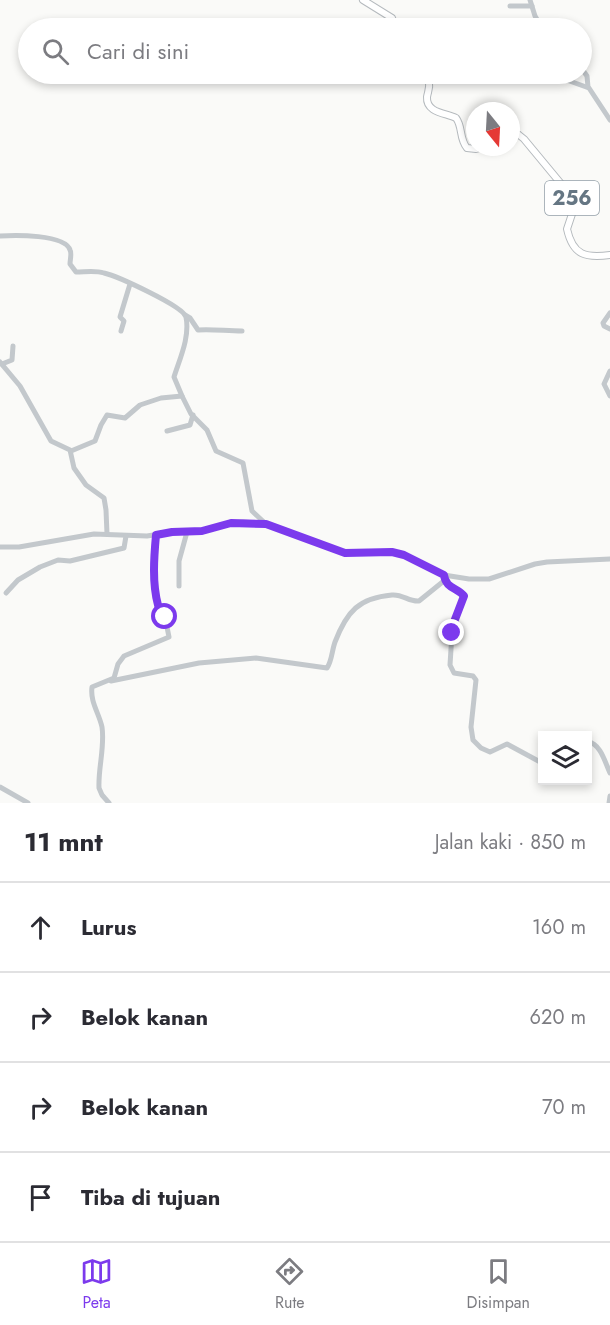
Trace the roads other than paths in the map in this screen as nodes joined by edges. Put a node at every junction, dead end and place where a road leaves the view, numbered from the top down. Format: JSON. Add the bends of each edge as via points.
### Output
{"nodes":[{"id":1,"x":363,"y":0,"type":"edge"},
{"id":2,"x":531,"y":3,"type":"edge"},
{"id":3,"x":510,"y":6,"type":"dead end"},
{"id":4,"x":392,"y":18,"type":"edge"},
{"id":5,"x":538,"y":18,"type":"edge"},
{"id":6,"x":430,"y":84,"type":"edge"},
{"id":7,"x":579,"y":84,"type":"edge"},
{"id":8,"x":588,"y":84,"type":"edge"},
{"id":9,"x":588,"y":87,"type":"junction"},
{"id":10,"x":610,"y":120,"type":"edge"},
{"id":11,"x":520,"y":136,"type":"edge"},
{"id":12,"x":466,"y":146,"type":"edge"},
{"id":13,"x":595,"y":200,"type":"dead end"},
{"id":14,"x":574,"y":206,"type":"junction"},
{"id":15,"x":0,"y":236,"type":"edge"},
{"id":16,"x":610,"y":255,"type":"edge"},
{"id":17,"x":130,"y":284,"type":"junction"},
{"id":18,"x":610,"y":313,"type":"edge"},
{"id":19,"x":185,"y":315,"type":"junction"},
{"id":20,"x":610,"y":328,"type":"edge"},
{"id":21,"x":121,"y":331,"type":"dead end"},
{"id":22,"x":242,"y":331,"type":"dead end"},
{"id":23,"x":13,"y":346,"type":"dead end"},
{"id":24,"x":1,"y":363,"type":"edge"},
{"id":25,"x":610,"y":372,"type":"edge"},
{"id":26,"x":182,"y":396,"type":"junction"},
{"id":27,"x":610,"y":396,"type":"edge"},
{"id":28,"x":193,"y":416,"type":"junction"},
{"id":29,"x":168,"y":431,"type":"dead end"},
{"id":30,"x":71,"y":451,"type":"junction"},
{"id":31,"x":266,"y":524,"type":"junction"},
{"id":32,"x":187,"y":532,"type":"junction"},
{"id":33,"x":107,"y":534,"type":"junction"},
{"id":34,"x":156,"y":535,"type":"junction"},
{"id":35,"x":126,"y":536,"type":"junction"},
{"id":36,"x":0,"y":547,"type":"edge"},
{"id":37,"x":610,"y":559,"type":"edge"},
{"id":38,"x":444,"y":578,"type":"junction"},
{"id":39,"x":179,"y":586,"type":"dead end"},
{"id":40,"x":6,"y":593,"type":"dead end"},
{"id":41,"x":111,"y":681,"type":"junction"},
{"id":42,"x":592,"y":742,"type":"edge"},
{"id":43,"x":538,"y":760,"type":"edge"},
{"id":44,"x":610,"y":773,"type":"edge"},
{"id":45,"x":0,"y":787,"type":"edge"},
{"id":46,"x":610,"y":796,"type":"edge"},
{"id":47,"x":28,"y":803,"type":"edge"},
{"id":48,"x":109,"y":803,"type":"edge"},
{"id":49,"x":609,"y":803,"type":"edge"}],
"edges":[{"from":1,"to":4,"type":"main road"},
{"from":2,"to":3,"type":"street"},
{"from":2,"to":5,"type":"street"},
{"from":6,"to":12,"type":"main road","via":[[430,106],[456,118]]},
{"from":7,"to":9,"type":"street"},
{"from":8,"to":9,"type":"street"},
{"from":9,"to":10,"type":"street"},
{"from":11,"to":14,"type":"main road","number":"256","via":[[569,194]]},
{"from":13,"to":14,"type":"street"},
{"from":14,"to":16,"type":"main road","number":"256","via":[[567,229],[577,249],[589,257]]},
{"from":15,"to":17,"type":"street","via":[[52,239],[70,248],[70,264],[75,271],[105,273]]},
{"from":17,"to":19,"type":"street","via":[[175,305]]},
{"from":17,"to":21,"type":"street","via":[[120,317],[124,321]]},
{"from":18,"to":20,"type":"street","via":[[603,322]]},
{"from":19,"to":22,"type":"street","via":[[198,330]]},
{"from":19,"to":26,"type":"street","via":[[185,343],[174,376]]},
{"from":23,"to":24,"type":"street","via":[[12,360]]},
{"from":24,"to":30,"type":"street","via":[[20,386],[51,441]]},
{"from":25,"to":27,"type":"street","via":[[604,384]]},
{"from":26,"to":28,"type":"street"},
{"from":26,"to":30,"type":"street","via":[[140,405],[125,418],[107,415],[95,441]]},
{"from":28,"to":29,"type":"street","via":[[190,425]]},
{"from":28,"to":31,"type":"street","via":[[207,430],[218,453],[243,463],[252,511]]},
{"from":30,"to":33,"type":"street","via":[[74,468],[86,485],[105,500]]},
{"from":31,"to":32,"type":"street","via":[[231,523]]},
{"from":31,"to":38,"type":"street","via":[[345,553],[404,555]]},
{"from":32,"to":34,"type":"street"},
{"from":32,"to":39,"type":"street","via":[[179,556]]},
{"from":33,"to":35,"type":"street"},
{"from":33,"to":36,"type":"street"},
{"from":34,"to":35,"type":"street"},
{"from":34,"to":41,"type":"street","via":[[156,596],[169,637],[124,656]]},
{"from":35,"to":40,"type":"street","via":[[124,548],[70,561],[58,560],[18,580]]},
{"from":37,"to":38,"type":"street","via":[[535,564],[485,580]]},
{"from":38,"to":41,"type":"street","via":[[419,601],[399,595],[360,603],[341,629],[326,669],[256,658],[199,663]]},
{"from":38,"to":43,"type":"street","via":[[464,596],[454,622],[450,665],[454,673],[475,678],[473,740],[487,752],[507,744]]},
{"from":41,"to":48,"type":"street","via":[[92,687],[91,697],[103,735],[99,788]]},
{"from":42,"to":44,"type":"street"},
{"from":45,"to":47,"type":"street"},
{"from":46,"to":49,"type":"street"}]}
